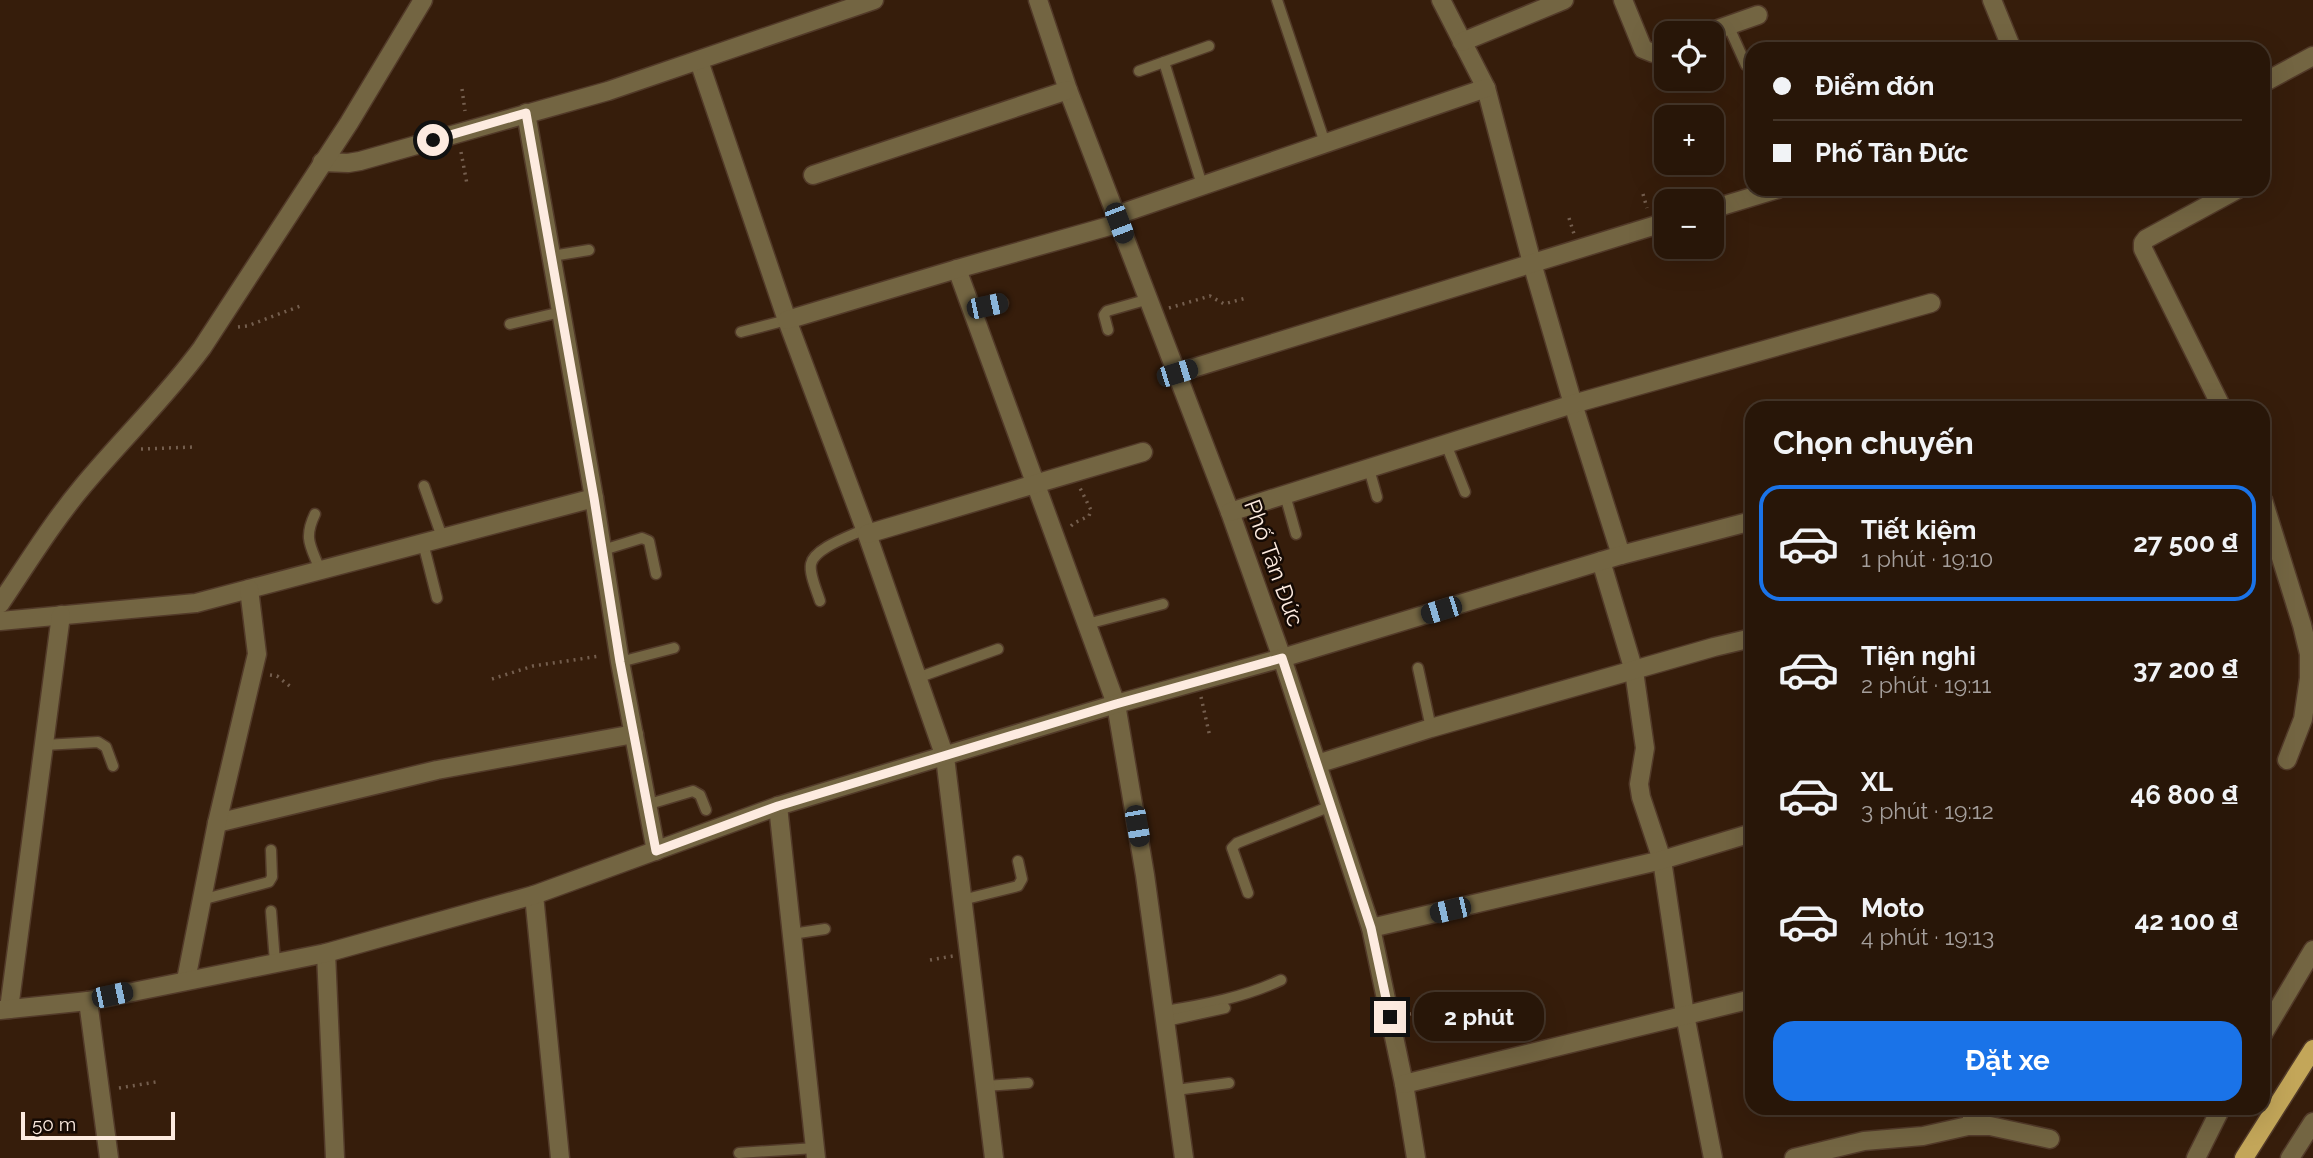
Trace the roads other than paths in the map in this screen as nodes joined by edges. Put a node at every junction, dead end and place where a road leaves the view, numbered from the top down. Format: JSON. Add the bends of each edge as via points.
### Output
{"nodes":[{"id":1,"x":424,"y":0,"type":"edge"},
{"id":2,"x":1038,"y":0,"type":"edge"},
{"id":3,"x":1277,"y":0,"type":"edge"},
{"id":4,"x":1441,"y":0,"type":"edge"},
{"id":5,"x":1564,"y":0,"type":"edge"},
{"id":6,"x":1623,"y":0,"type":"edge"},
{"id":7,"x":1992,"y":0,"type":"edge"},
{"id":8,"x":865,"y":2,"type":"edge"},
{"id":9,"x":1758,"y":15,"type":"dead end"},
{"id":10,"x":1728,"y":26,"type":"junction"},
{"id":11,"x":1724,"y":27,"type":"edge"},
{"id":12,"x":1461,"y":42,"type":"junction"},
{"id":13,"x":2009,"y":42,"type":"edge"},
{"id":14,"x":1209,"y":46,"type":"dead end"},
{"id":15,"x":1654,"y":53,"type":"edge"},
{"id":16,"x":2313,"y":56,"type":"edge"},
{"id":17,"x":699,"y":61,"type":"junction"},
{"id":18,"x":1164,"y":62,"type":"junction"},
{"id":19,"x":1745,"y":63,"type":"edge"},
{"id":20,"x":1139,"y":71,"type":"dead end"},
{"id":21,"x":2270,"y":79,"type":"edge"},
{"id":22,"x":1486,"y":88,"type":"junction"},
{"id":23,"x":1068,"y":90,"type":"junction"},
{"id":24,"x":526,"y":113,"type":"junction"},
{"id":25,"x":1325,"y":143,"type":"junction"},
{"id":26,"x":322,"y":162,"type":"junction"},
{"id":27,"x":813,"y":175,"type":"dead end"},
{"id":28,"x":1202,"y":185,"type":"junction"},
{"id":29,"x":1754,"y":196,"type":"edge"},
{"id":30,"x":2225,"y":196,"type":"edge"},
{"id":31,"x":1724,"y":205,"type":"edge"},
{"id":32,"x":1118,"y":219,"type":"junction"},
{"id":33,"x":1654,"y":226,"type":"edge"},
{"id":34,"x":589,"y":250,"type":"dead end"},
{"id":35,"x":552,"y":256,"type":"junction"},
{"id":36,"x":1532,"y":263,"type":"junction"},
{"id":37,"x":957,"y":268,"type":"junction"},
{"id":38,"x":1003,"y":303,"type":"dead end"},
{"id":39,"x":1931,"y":303,"type":"dead end"},
{"id":40,"x":1151,"y":306,"type":"junction"},
{"id":41,"x":972,"y":309,"type":"junction"},
{"id":42,"x":561,"y":312,"type":"junction"},
{"id":43,"x":787,"y":320,"type":"junction"},
{"id":44,"x":510,"y":324,"type":"dead end"},
{"id":45,"x":1108,"y":330,"type":"dead end"},
{"id":46,"x":741,"y":332,"type":"dead end"},
{"id":47,"x":1177,"y":373,"type":"junction"},
{"id":48,"x":2219,"y":401,"type":"edge"},
{"id":49,"x":1573,"y":404,"type":"junction"},
{"id":50,"x":1446,"y":444,"type":"junction"},
{"id":51,"x":1143,"y":452,"type":"dead end"},
{"id":52,"x":1369,"y":469,"type":"junction"},
{"id":53,"x":1036,"y":485,"type":"junction"},
{"id":54,"x":424,"y":486,"type":"dead end"},
{"id":55,"x":1465,"y":492,"type":"dead end"},
{"id":56,"x":1285,"y":495,"type":"junction"},
{"id":57,"x":1377,"y":497,"type":"dead end"},
{"id":58,"x":594,"y":498,"type":"junction"},
{"id":59,"x":1230,"y":512,"type":"junction"},
{"id":60,"x":315,"y":514,"type":"dead end"},
{"id":61,"x":2270,"y":519,"type":"edge"},
{"id":62,"x":1745,"y":523,"type":"edge"},
{"id":63,"x":866,"y":531,"type":"junction"},
{"id":64,"x":1296,"y":534,"type":"dead end"},
{"id":65,"x":442,"y":537,"type":"junction"},
{"id":66,"x":423,"y":542,"type":"junction"},
{"id":67,"x":603,"y":550,"type":"junction"},
{"id":68,"x":1621,"y":555,"type":"junction"},
{"id":69,"x":1601,"y":561,"type":"junction"},
{"id":70,"x":320,"y":570,"type":"junction"},
{"id":71,"x":656,"y":573,"type":"dead end"},
{"id":72,"x":249,"y":589,"type":"junction"},
{"id":73,"x":437,"y":598,"type":"dead end"},
{"id":74,"x":820,"y":601,"type":"dead end"},
{"id":75,"x":0,"y":604,"type":"edge"},
{"id":76,"x":1163,"y":604,"type":"dead end"},
{"id":77,"x":61,"y":615,"type":"junction"},
{"id":78,"x":0,"y":621,"type":"edge"},
{"id":79,"x":1087,"y":624,"type":"junction"},
{"id":80,"x":2308,"y":624,"type":"edge"},
{"id":81,"x":1745,"y":640,"type":"edge"},
{"id":82,"x":674,"y":648,"type":"dead end"},
{"id":83,"x":998,"y":649,"type":"dead end"},
{"id":84,"x":620,"y":658,"type":"junction"},
{"id":85,"x":1282,"y":658,"type":"junction"},
{"id":86,"x":1418,"y":668,"type":"dead end"},
{"id":87,"x":1634,"y":671,"type":"junction"},
{"id":88,"x":917,"y":678,"type":"junction"},
{"id":89,"x":1116,"y":704,"type":"junction"},
{"id":90,"x":1432,"y":728,"type":"junction"},
{"id":91,"x":634,"y":734,"type":"junction"},
{"id":92,"x":44,"y":745,"type":"junction"},
{"id":93,"x":944,"y":758,"type":"junction"},
{"id":94,"x":2287,"y":760,"type":"dead end"},
{"id":95,"x":1317,"y":764,"type":"junction"},
{"id":96,"x":113,"y":766,"type":"dead end"},
{"id":97,"x":646,"y":805,"type":"junction"},
{"id":98,"x":778,"y":806,"type":"junction"},
{"id":99,"x":1331,"y":806,"type":"junction"},
{"id":100,"x":706,"y":810,"type":"dead end"},
{"id":101,"x":217,"y":823,"type":"junction"},
{"id":102,"x":1745,"y":835,"type":"edge"},
{"id":103,"x":271,"y":850,"type":"dead end"},
{"id":104,"x":656,"y":851,"type":"junction"},
{"id":105,"x":1662,"y":860,"type":"junction"},
{"id":106,"x":1018,"y":861,"type":"dead end"},
{"id":107,"x":1248,"y":893,"type":"dead end"},
{"id":108,"x":534,"y":895,"type":"junction"},
{"id":109,"x":201,"y":900,"type":"junction"},
{"id":110,"x":962,"y":900,"type":"junction"},
{"id":111,"x":271,"y":911,"type":"dead end"},
{"id":112,"x":1371,"y":928,"type":"junction"},
{"id":113,"x":825,"y":929,"type":"dead end"},
{"id":114,"x":792,"y":934,"type":"junction"},
{"id":115,"x":2313,"y":950,"type":"edge"},
{"id":116,"x":326,"y":953,"type":"junction"},
{"id":117,"x":275,"y":962,"type":"junction"},
{"id":118,"x":186,"y":980,"type":"junction"},
{"id":119,"x":1281,"y":980,"type":"dead end"},
{"id":120,"x":88,"y":1001,"type":"junction"},
{"id":121,"x":1745,"y":1001,"type":"edge"},
{"id":122,"x":1225,"y":1008,"type":"dead end"},
{"id":123,"x":5,"y":1010,"type":"edge"},
{"id":124,"x":1685,"y":1015,"type":"junction"},
{"id":125,"x":1165,"y":1016,"type":"junction"},
{"id":126,"x":2270,"y":1022,"type":"edge"},
{"id":127,"x":2313,"y":1049,"type":"edge"},
{"id":128,"x":1028,"y":1083,"type":"dead end"},
{"id":129,"x":1228,"y":1083,"type":"dead end"},
{"id":130,"x":1404,"y":1084,"type":"junction"},
{"id":131,"x":985,"y":1086,"type":"junction"},
{"id":132,"x":1175,"y":1090,"type":"junction"},
{"id":133,"x":2218,"y":1115,"type":"edge"},
{"id":134,"x":1968,"y":1117,"type":"edge"},
{"id":135,"x":2313,"y":1122,"type":"edge"},
{"id":136,"x":2050,"y":1139,"type":"dead end"},
{"id":137,"x":739,"y":1153,"type":"dead end"},
{"id":138,"x":816,"y":1153,"type":"edge"},
{"id":139,"x":2246,"y":1157,"type":"edge"},
{"id":140,"x":109,"y":1158,"type":"edge"},
{"id":141,"x":335,"y":1158,"type":"edge"},
{"id":142,"x":561,"y":1158,"type":"edge"},
{"id":143,"x":994,"y":1158,"type":"edge"},
{"id":144,"x":1184,"y":1158,"type":"edge"},
{"id":145,"x":1416,"y":1158,"type":"edge"},
{"id":146,"x":1713,"y":1158,"type":"edge"},
{"id":147,"x":1794,"y":1158,"type":"edge"},
{"id":148,"x":2196,"y":1158,"type":"edge"},
{"id":149,"x":2290,"y":1158,"type":"edge"}],
"edges":[{"from":1,"to":26,"type":"street"},
{"from":2,"to":23,"type":"street","name":"Phố Tân Đức"},
{"from":3,"to":25,"type":"lane"},
{"from":4,"to":12,"type":"street"},
{"from":5,"to":12,"type":"street"},
{"from":6,"to":15,"type":"street","via":[[1643,49]]},
{"from":7,"to":13,"type":"street"},
{"from":8,"to":17,"type":"street"},
{"from":9,"to":10,"type":"street"},
{"from":10,"to":11,"type":"street"},
{"from":10,"to":19,"type":"lane"},
{"from":12,"to":22,"type":"street"},
{"from":14,"to":18,"type":"lane"},
{"from":16,"to":21,"type":"street"},
{"from":17,"to":24,"type":"street"},
{"from":17,"to":43,"type":"street"},
{"from":18,"to":20,"type":"lane"},
{"from":18,"to":28,"type":"lane"},
{"from":22,"to":25,"type":"street"},
{"from":22,"to":36,"type":"street"},
{"from":23,"to":27,"type":"street"},
{"from":23,"to":32,"type":"street","name":"Phố Tân Đức"},
{"from":24,"to":26,"type":"street","via":[[348,163]]},
{"from":24,"to":35,"type":"street"},
{"from":25,"to":28,"type":"street"},
{"from":26,"to":75,"type":"street","via":[[176,383],[60,515]]},
{"from":28,"to":32,"type":"street"},
{"from":29,"to":31,"type":"street"},
{"from":30,"to":48,"type":"street","via":[[2143,243]]},
{"from":32,"to":37,"type":"street"},
{"from":32,"to":40,"type":"street","name":"Phố Tân Đức"},
{"from":33,"to":36,"type":"street"},
{"from":34,"to":35,"type":"lane"},
{"from":35,"to":42,"type":"street"},
{"from":36,"to":47,"type":"street"},
{"from":36,"to":49,"type":"street"},
{"from":37,"to":41,"type":"street"},
{"from":37,"to":43,"type":"street"},
{"from":38,"to":41,"type":"lane"},
{"from":39,"to":49,"type":"street"},
{"from":40,"to":45,"type":"lane","via":[[1107,311]]},
{"from":40,"to":47,"type":"street","name":"Phố Tân Đức"},
{"from":41,"to":53,"type":"street"},
{"from":42,"to":44,"type":"lane"},
{"from":42,"to":58,"type":"street"},
{"from":43,"to":46,"type":"lane"},
{"from":43,"to":63,"type":"street"},
{"from":47,"to":59,"type":"street","name":"Phố Tân Đức"},
{"from":49,"to":50,"type":"street"},
{"from":49,"to":68,"type":"street"},
{"from":50,"to":52,"type":"street"},
{"from":50,"to":55,"type":"lane"},
{"from":51,"to":53,"type":"street"},
{"from":52,"to":56,"type":"street"},
{"from":52,"to":57,"type":"lane"},
{"from":53,"to":63,"type":"street"},
{"from":53,"to":79,"type":"street"},
{"from":54,"to":65,"type":"lane"},
{"from":56,"to":59,"type":"street"},
{"from":56,"to":64,"type":"lane"},
{"from":58,"to":65,"type":"street"},
{"from":58,"to":67,"type":"street"},
{"from":59,"to":85,"type":"street","name":"Phố Tân Đức"},
{"from":60,"to":70,"type":"lane","via":[[308,539]]},
{"from":61,"to":80,"type":"street"},
{"from":62,"to":68,"type":"street"},
{"from":63,"to":74,"type":"lane","via":[[814,556],[810,566]]},
{"from":63,"to":88,"type":"street"},
{"from":65,"to":66,"type":"street"},
{"from":66,"to":70,"type":"street"},
{"from":66,"to":73,"type":"lane"},
{"from":67,"to":71,"type":"lane","via":[[642,538],[649,541]]},
{"from":67,"to":84,"type":"street"},
{"from":68,"to":69,"type":"street"},
{"from":69,"to":85,"type":"street"},
{"from":69,"to":87,"type":"street"},
{"from":70,"to":72,"type":"street"},
{"from":72,"to":77,"type":"street","via":[[196,603]]},
{"from":72,"to":101,"type":"street","via":[[257,653],[254,675]]},
{"from":76,"to":79,"type":"lane"},
{"from":77,"to":78,"type":"street"},
{"from":77,"to":92,"type":"street"},
{"from":79,"to":89,"type":"street"},
{"from":80,"to":94,"type":"street","via":[[2309,678],[2303,719]]},
{"from":81,"to":87,"type":"street"},
{"from":82,"to":84,"type":"lane"},
{"from":83,"to":88,"type":"lane"},
{"from":84,"to":91,"type":"street"},
{"from":85,"to":89,"type":"street"},
{"from":85,"to":95,"type":"street","name":"Phố Tân Đức"},
{"from":86,"to":90,"type":"lane"},
{"from":87,"to":90,"type":"street"},
{"from":87,"to":105,"type":"street","via":[[1645,748],[1639,784]]},
{"from":88,"to":93,"type":"street"},
{"from":89,"to":93,"type":"street"},
{"from":89,"to":125,"type":"street"},
{"from":90,"to":95,"type":"street"},
{"from":91,"to":97,"type":"street"},
{"from":91,"to":101,"type":"street","via":[[437,770]]},
{"from":92,"to":96,"type":"lane","via":[[97,742],[106,747]]},
{"from":92,"to":123,"type":"street"},
{"from":93,"to":98,"type":"street"},
{"from":93,"to":110,"type":"street"},
{"from":95,"to":99,"type":"street","name":"Phố Tân Đức"},
{"from":97,"to":100,"type":"lane","via":[[693,791],[700,794]]},
{"from":97,"to":104,"type":"street"},
{"from":98,"to":104,"type":"street"},
{"from":98,"to":114,"type":"street"},
{"from":99,"to":107,"type":"lane","via":[[1237,842],[1233,848]]},
{"from":99,"to":112,"type":"street","name":"Phố Tân Đức"},
{"from":101,"to":109,"type":"street"},
{"from":102,"to":105,"type":"street"},
{"from":103,"to":109,"type":"lane","via":[[269,883]]},
{"from":104,"to":108,"type":"street"},
{"from":105,"to":112,"type":"street"},
{"from":105,"to":124,"type":"street"},
{"from":106,"to":110,"type":"lane","via":[[1022,879],[1018,886]]},
{"from":108,"to":116,"type":"street"},
{"from":108,"to":142,"type":"street"},
{"from":109,"to":118,"type":"street"},
{"from":110,"to":131,"type":"street"},
{"from":111,"to":117,"type":"lane"},
{"from":112,"to":130,"type":"street","name":"Phố Tân Đức"},
{"from":113,"to":114,"type":"lane"},
{"from":114,"to":138,"type":"street"},
{"from":115,"to":126,"type":"street"},
{"from":116,"to":117,"type":"street"},
{"from":116,"to":141,"type":"street"},
{"from":117,"to":118,"type":"street"},
{"from":118,"to":120,"type":"street"},
{"from":119,"to":125,"type":"lane"},
{"from":120,"to":123,"type":"street"},
{"from":120,"to":140,"type":"street"},
{"from":121,"to":124,"type":"street"},
{"from":122,"to":125,"type":"lane"},
{"from":124,"to":130,"type":"street"},
{"from":124,"to":146,"type":"street"},
{"from":125,"to":132,"type":"street"},
{"from":127,"to":139,"type":"main road"},
{"from":128,"to":131,"type":"lane"},
{"from":129,"to":132,"type":"lane"},
{"from":130,"to":145,"type":"street","name":"Phố Tân Đức"},
{"from":131,"to":143,"type":"street"},
{"from":132,"to":144,"type":"street"},
{"from":133,"to":148,"type":"street"},
{"from":134,"to":136,"type":"street"},
{"from":134,"to":147,"type":"street","via":[[1923,1136],[1864,1141]]},
{"from":135,"to":149,"type":"street"},
{"from":137,"to":138,"type":"lane"}]}
